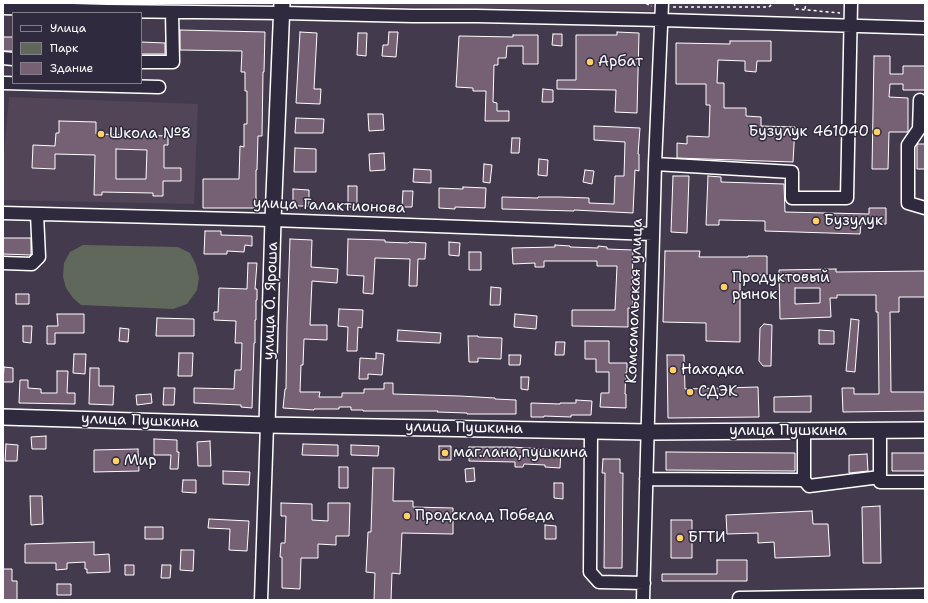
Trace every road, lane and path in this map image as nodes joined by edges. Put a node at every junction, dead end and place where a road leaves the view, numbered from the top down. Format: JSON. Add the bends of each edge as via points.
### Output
{"nodes":[{"id":1,"x":743,"y":3,"type":"edge"},
{"id":2,"x":773,"y":3,"type":"edge"},
{"id":3,"x":794,"y":3,"type":"edge"},
{"id":4,"x":806,"y":3,"type":"edge"},
{"id":5,"x":851,"y":3,"type":"edge"},
{"id":6,"x":668,"y":5,"type":"edge"},
{"id":7,"x":742,"y":7,"type":"junction"},
{"id":8,"x":3,"y":8,"type":"edge"},
{"id":9,"x":282,"y":8,"type":"edge"},
{"id":10,"x":806,"y":9,"type":"junction"},
{"id":11,"x":172,"y":12,"type":"junction"},
{"id":12,"x":842,"y":13,"type":"dead end"},
{"id":13,"x":662,"y":20,"type":"junction"},
{"id":14,"x":850,"y":26,"type":"junction"},
{"id":15,"x":925,"y":28,"type":"edge"},
{"id":16,"x":142,"y":62,"type":"edge"},
{"id":17,"x":42,"y":84,"type":"edge"},
{"id":18,"x":159,"y":87,"type":"dead end"},
{"id":19,"x":920,"y":100,"type":"dead end"},
{"id":20,"x":655,"y":164,"type":"junction"},
{"id":21,"x":925,"y":208,"type":"edge"},
{"id":22,"x":3,"y":213,"type":"edge"},
{"id":23,"x":37,"y":214,"type":"junction"},
{"id":24,"x":273,"y":220,"type":"junction"},
{"id":25,"x":653,"y":234,"type":"junction"},
{"id":26,"x":3,"y":264,"type":"edge"},
{"id":27,"x":3,"y":417,"type":"edge"},
{"id":28,"x":267,"y":424,"type":"junction"},
{"id":29,"x":880,"y":430,"type":"junction"},
{"id":30,"x":925,"y":430,"type":"edge"},
{"id":31,"x":590,"y":431,"type":"junction"},
{"id":32,"x":804,"y":431,"type":"junction"},
{"id":33,"x":648,"y":432,"type":"junction"},
{"id":34,"x":880,"y":477,"type":"junction"},
{"id":35,"x":646,"y":479,"type":"junction"},
{"id":36,"x":804,"y":480,"type":"junction"},
{"id":37,"x":925,"y":482,"type":"edge"},
{"id":38,"x":644,"y":584,"type":"junction"},
{"id":39,"x":925,"y":595,"type":"edge"},
{"id":40,"x":857,"y":598,"type":"edge"},
{"id":41,"x":261,"y":600,"type":"edge"},
{"id":42,"x":643,"y":600,"type":"edge"},
{"id":43,"x":740,"y":600,"type":"edge"}],
"edges":[{"from":1,"to":7,"type":"path"},
{"from":2,"to":7,"type":"path","via":[[769,7]]},
{"from":3,"to":10,"type":"path","via":[[796,8]]},
{"from":4,"to":10,"type":"path"},
{"from":5,"to":14,"type":"street"},
{"from":6,"to":7,"type":"path"},
{"from":6,"to":13,"type":"street","name":"Комсомольская улица"},
{"from":8,"to":11,"type":"street"},
{"from":9,"to":11,"type":"street"},
{"from":9,"to":13,"type":"street","via":[[413,16]]},
{"from":9,"to":24,"type":"main road","name":"улица О. Яроша"},
{"from":10,"to":12,"type":"path"},
{"from":11,"to":16,"type":"street","via":[[173,62]]},
{"from":13,"to":14,"type":"street"},
{"from":13,"to":20,"type":"street","name":"Комсомольская улица"},
{"from":14,"to":15,"type":"street"},
{"from":14,"to":20,"type":"street","via":[[847,198],[792,198],[792,172]]},
{"from":17,"to":18,"type":"street"},
{"from":19,"to":21,"type":"street","via":[[919,130],[908,145],[908,202]]},
{"from":20,"to":25,"type":"street","name":"Комсомольская улица"},
{"from":22,"to":23,"type":"street","name":"улица Галактионова"},
{"from":23,"to":24,"type":"street","name":"улица Галактионова"},
{"from":23,"to":26,"type":"street","via":[[39,257],[32,264]]},
{"from":24,"to":25,"type":"street","name":"улица Галактионова"},
{"from":24,"to":28,"type":"main road","name":"улица О. Яроша"},
{"from":25,"to":33,"type":"street","name":"Комсомольская улица"},
{"from":27,"to":28,"type":"main road","name":"улица Пушкина"},
{"from":28,"to":31,"type":"main road","name":"улица Пушкина"},
{"from":28,"to":41,"type":"street","name":"улица О. Яроша"},
{"from":29,"to":30,"type":"main road","name":"улица Пушкина"},
{"from":29,"to":32,"type":"main road","name":"улица Пушкина"},
{"from":29,"to":34,"type":"street"},
{"from":31,"to":33,"type":"main road","name":"улица Пушкина"},
{"from":31,"to":38,"type":"street","via":[[590,572],[599,582]]},
{"from":32,"to":33,"type":"main road","name":"улица Пушкина"},
{"from":32,"to":36,"type":"street"},
{"from":33,"to":35,"type":"street","name":"Комсомольская улица"},
{"from":34,"to":36,"type":"street","via":[[809,486]]},
{"from":34,"to":37,"type":"street","via":[[880,482]]},
{"from":35,"to":36,"type":"street"},
{"from":35,"to":38,"type":"street","name":"Комсомольская улица"},
{"from":38,"to":42,"type":"street","name":"Комсомольская улица"},
{"from":39,"to":40,"type":"street"},
{"from":40,"to":43,"type":"street"}]}
